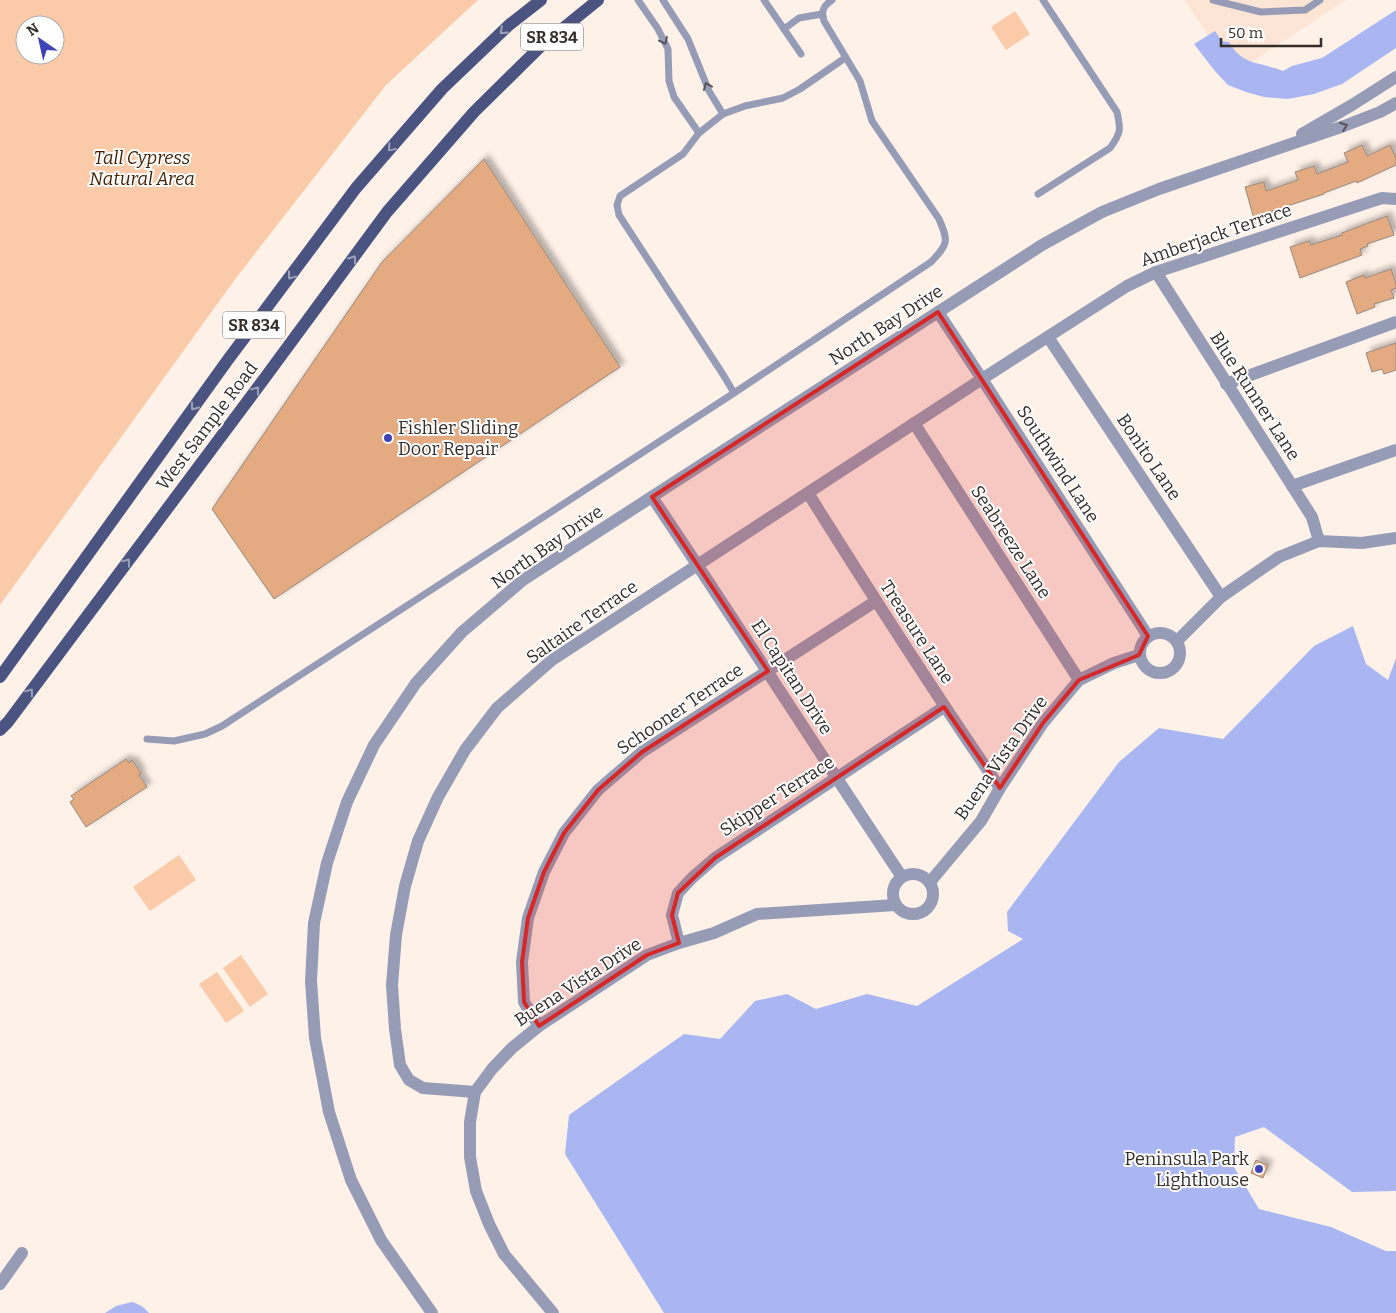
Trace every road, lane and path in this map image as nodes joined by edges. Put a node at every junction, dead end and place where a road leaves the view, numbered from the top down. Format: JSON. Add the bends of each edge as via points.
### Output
{"nodes":[{"id":1,"x":541,"y":0,"type":"edge"},
{"id":2,"x":598,"y":0,"type":"edge"},
{"id":3,"x":638,"y":0,"type":"edge"},
{"id":4,"x":663,"y":0,"type":"edge"},
{"id":5,"x":764,"y":0,"type":"edge"},
{"id":6,"x":832,"y":0,"type":"edge"},
{"id":7,"x":1043,"y":0,"type":"edge"},
{"id":8,"x":1320,"y":0,"type":"edge"},
{"id":9,"x":1218,"y":1,"type":"edge"},
{"id":10,"x":822,"y":14,"type":"junction"},
{"id":11,"x":784,"y":29,"type":"junction"},
{"id":12,"x":801,"y":54,"type":"dead end"},
{"id":13,"x":845,"y":58,"type":"junction"},
{"id":14,"x":1396,"y":77,"type":"edge"},
{"id":15,"x":1396,"y":104,"type":"edge"},
{"id":16,"x":723,"y":114,"type":"junction"},
{"id":17,"x":699,"y":133,"type":"junction"},
{"id":18,"x":1281,"y":147,"type":"junction"},
{"id":19,"x":1038,"y":194,"type":"dead end"},
{"id":20,"x":1396,"y":199,"type":"edge"},
{"id":21,"x":1156,"y":272,"type":"junction"},
{"id":22,"x":938,"y":312,"type":"junction"},
{"id":23,"x":1396,"y":322,"type":"edge"},
{"id":24,"x":1048,"y":336,"type":"junction"},
{"id":25,"x":982,"y":379,"type":"junction"},
{"id":26,"x":1226,"y":384,"type":"junction"},
{"id":27,"x":734,"y":393,"type":"junction"},
{"id":28,"x":914,"y":423,"type":"junction"},
{"id":29,"x":1396,"y":450,"type":"edge"},
{"id":30,"x":1292,"y":486,"type":"junction"},
{"id":31,"x":808,"y":492,"type":"junction"},
{"id":32,"x":652,"y":497,"type":"junction"},
{"id":33,"x":1396,"y":538,"type":"edge"},
{"id":34,"x":1319,"y":542,"type":"junction"},
{"id":35,"x":697,"y":564,"type":"junction"},
{"id":36,"x":1222,"y":597,"type":"junction"},
{"id":37,"x":876,"y":601,"type":"junction"},
{"id":38,"x":1148,"y":636,"type":"junction"},
{"id":39,"x":1177,"y":642,"type":"junction"},
{"id":40,"x":1139,"y":655,"type":"junction"},
{"id":41,"x":768,"y":671,"type":"junction"},
{"id":42,"x":0,"y":677,"type":"edge"},
{"id":43,"x":1079,"y":680,"type":"junction"},
{"id":44,"x":944,"y":707,"type":"junction"},
{"id":45,"x":0,"y":730,"type":"edge"},
{"id":46,"x":147,"y":739,"type":"dead end"},
{"id":47,"x":836,"y":778,"type":"junction"},
{"id":48,"x":1000,"y":788,"type":"junction"},
{"id":49,"x":902,"y":877,"type":"junction"},
{"id":50,"x":930,"y":882,"type":"junction"},
{"id":51,"x":895,"y":905,"type":"junction"},
{"id":52,"x":679,"y":943,"type":"junction"},
{"id":53,"x":539,"y":1026,"type":"junction"},
{"id":54,"x":475,"y":1092,"type":"junction"},
{"id":55,"x":22,"y":1253,"type":"dead end"},
{"id":56,"x":0,"y":1284,"type":"edge"},
{"id":57,"x":432,"y":1313,"type":"edge"},
{"id":58,"x":553,"y":1313,"type":"edge"}],
"edges":[{"from":1,"to":42,"type":"main road","name":"West Sample Road","number":"SR 834","one_way":true,"via":[[509,25],[442,89],[356,188]]},
{"from":45,"to":2,"type":"main road","name":"West Sample Road","number":"SR 834","one_way":true,"via":[[387,212],[474,112],[540,47]]},
{"from":3,"to":17,"type":"lane","one_way":true,"via":[[668,49],[669,81],[674,97]]},
{"from":16,"to":4,"type":"lane","one_way":true,"via":[[709,91],[688,40]]},
{"from":5,"to":11,"type":"lane"},
{"from":6,"to":10,"type":"lane","via":[[823,8]]},
{"from":7,"to":19,"type":"lane","via":[[1117,112],[1120,126],[1118,137],[1110,148]]},
{"from":8,"to":9,"type":"lane","via":[[1305,10],[1261,12]]},
{"from":10,"to":11,"type":"lane","via":[[799,18]]},
{"from":10,"to":13,"type":"lane"},
{"from":11,"to":12,"type":"lane"},
{"from":13,"to":16,"type":"lane","via":[[783,98]]},
{"from":13,"to":27,"type":"lane","via":[[860,81],[872,121],[939,219],[946,234],[945,243],[931,262]]},
{"from":14,"to":18,"type":"street","name":"North Bay Drive"},
{"from":18,"to":15,"type":"street","name":"North Bay Drive","one_way":true},
{"from":16,"to":17,"type":"lane"},
{"from":17,"to":27,"type":"lane","via":[[683,154],[620,196],[617,205],[619,215]]},
{"from":18,"to":22,"type":"street","name":"North Bay Drive","via":[[1102,212],[1042,245]]},
{"from":20,"to":21,"type":"street","name":"Amberjack Terrace","via":[[1382,198]]},
{"from":21,"to":24,"type":"street","name":"Amberjack Terrace","via":[[1127,286]]},
{"from":21,"to":26,"type":"street","name":"Blue Runner Lane"},
{"from":22,"to":25,"type":"street","name":"Southwind Lane"},
{"from":22,"to":32,"type":"street","name":"North Bay Drive"},
{"from":23,"to":26,"type":"street"},
{"from":24,"to":25,"type":"street","name":"Amberjack Terrace"},
{"from":24,"to":36,"type":"street","name":"Bonito Lane"},
{"from":25,"to":28,"type":"street","name":"Saltaire Terrace"},
{"from":25,"to":38,"type":"street","name":"Southwind Lane"},
{"from":26,"to":30,"type":"street","name":"Blue Runner Lane"},
{"from":27,"to":46,"type":"lane","via":[[222,726],[205,734],[174,741]]},
{"from":28,"to":31,"type":"street","name":"Saltaire Terrace"},
{"from":28,"to":43,"type":"street","name":"Seabreeze Lane"},
{"from":29,"to":30,"type":"street"},
{"from":30,"to":34,"type":"street","name":"Blue Runner Lane","via":[[1312,517]]},
{"from":31,"to":35,"type":"street","name":"Saltaire Terrace"},
{"from":31,"to":37,"type":"street","name":"Treasure Lane"},
{"from":32,"to":35,"type":"street","name":"El Capitan Drive"},
{"from":32,"to":57,"type":"street","name":"North Bay Drive","via":[[523,580],[462,632],[416,683],[374,745],[348,802],[327,863],[314,923],[311,980],[315,1038],[329,1112],[351,1180],[381,1240]]},
{"from":33,"to":34,"type":"street","via":[[1362,543]]},
{"from":34,"to":36,"type":"street","via":[[1279,558]]},
{"from":35,"to":41,"type":"street","name":"El Capitan Drive"},
{"from":35,"to":54,"type":"street","name":"Saltaire Terrace","via":[[552,660],[498,708],[465,750],[418,841],[404,886],[396,934],[392,985],[400,1065],[409,1080],[423,1088]]},
{"from":36,"to":39,"type":"street"},
{"from":37,"to":41,"type":"street","name":"Schooner Terrace"},
{"from":37,"to":44,"type":"street","name":"Treasure Lane"},
{"from":38,"to":39,"type":"street","via":[[1160,632],[1172,636]]},
{"from":38,"to":40,"type":"street","via":[[1141,644]]},
{"from":39,"to":40,"type":"street","via":[[1180,648],[1178,661],[1163,673],[1150,671]]},
{"from":40,"to":43,"type":"street","name":"Buena Vista Drive"},
{"from":41,"to":47,"type":"street","name":"El Capitan Drive"},
{"from":41,"to":53,"type":"street","name":"Schooner Terrace","via":[[642,752],[598,790],[564,833],[544,872],[528,918],[522,962],[524,1002]]},
{"from":43,"to":48,"type":"street","name":"Buena Vista Drive","via":[[1043,723]]},
{"from":44,"to":47,"type":"street","name":"Skipper Terrace"},
{"from":44,"to":48,"type":"street","name":"Treasure Lane"},
{"from":47,"to":49,"type":"street","name":"El Capitan Drive"},
{"from":47,"to":52,"type":"street","name":"Skipper Terrace","via":[[715,858],[692,878],[678,893],[672,915]]},
{"from":48,"to":50,"type":"street","name":"Buena Vista Drive","via":[[981,821]]},
{"from":49,"to":50,"type":"street","via":[[920,874]]},
{"from":49,"to":51,"type":"street","via":[[892,893]]},
{"from":50,"to":51,"type":"street","via":[[932,901],[924,911],[905,913]]},
{"from":51,"to":52,"type":"street","name":"Buena Vista Drive","via":[[757,914],[714,933]]},
{"from":52,"to":53,"type":"street","name":"Buena Vista Drive","via":[[647,955]]},
{"from":53,"to":54,"type":"street","name":"Buena Vista Drive","via":[[512,1048]]},
{"from":54,"to":58,"type":"street","via":[[470,1122],[470,1157],[476,1191],[504,1254]]},
{"from":55,"to":56,"type":"street"}]}
